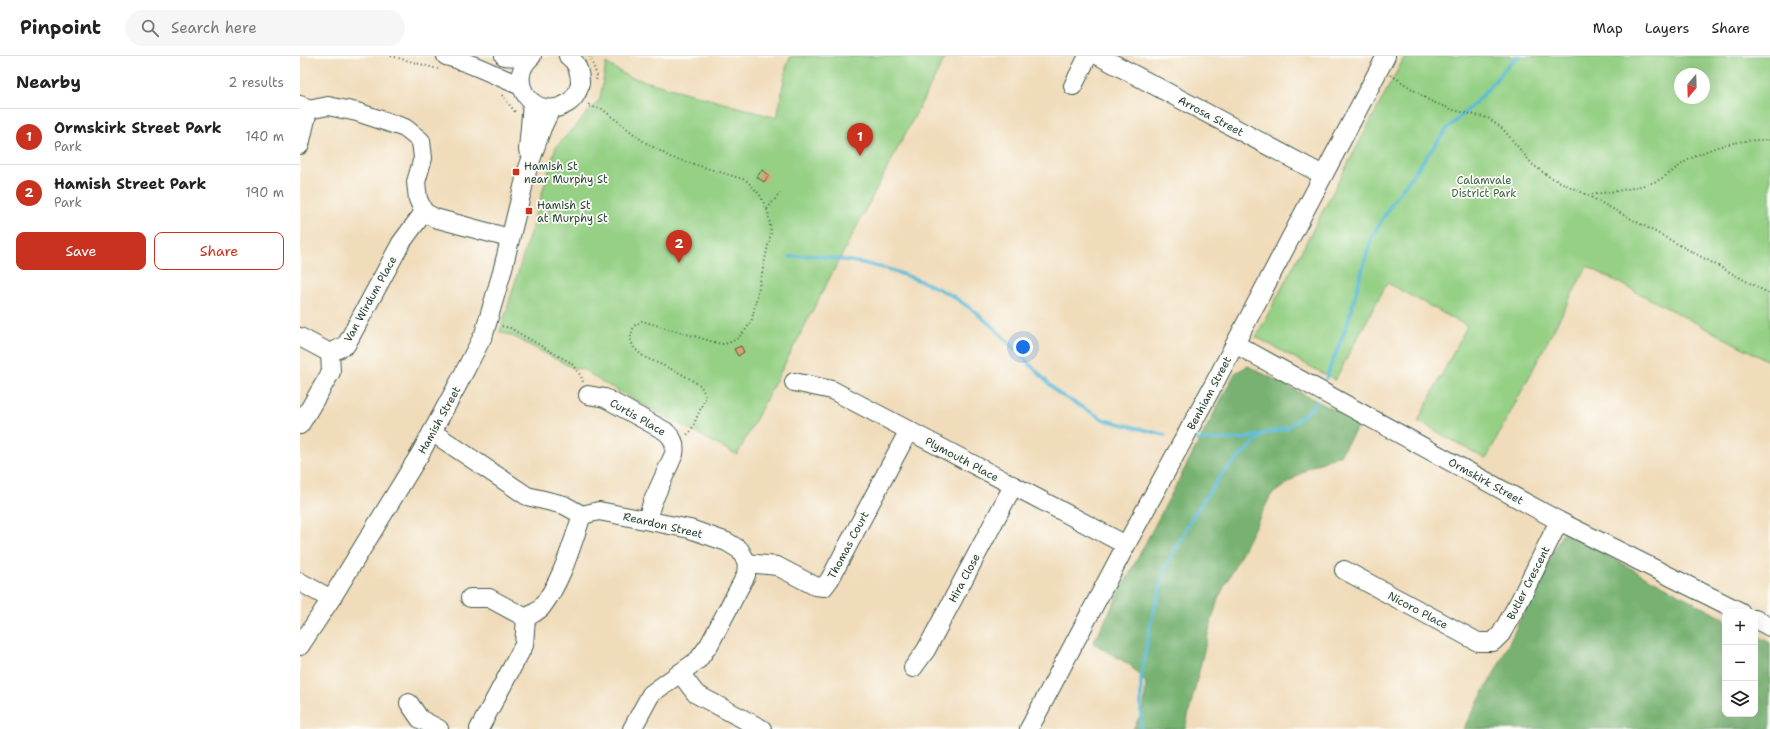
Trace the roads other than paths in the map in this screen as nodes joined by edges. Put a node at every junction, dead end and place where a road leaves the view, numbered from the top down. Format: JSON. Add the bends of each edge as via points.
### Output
{"nodes":[{"id":1,"x":504,"y":56,"type":"edge"},
{"id":2,"x":570,"y":56,"type":"edge"},
{"id":3,"x":1088,"y":56,"type":"edge"},
{"id":4,"x":1099,"y":56,"type":"edge"},
{"id":5,"x":531,"y":57,"type":"edge"},
{"id":6,"x":1383,"y":62,"type":"edge"},
{"id":7,"x":445,"y":63,"type":"edge"},
{"id":8,"x":521,"y":86,"type":"junction"},
{"id":9,"x":1073,"y":86,"type":"dead end"},
{"id":10,"x":532,"y":103,"type":"junction"},
{"id":11,"x":304,"y":107,"type":"edge"},
{"id":12,"x":551,"y":109,"type":"junction"},
{"id":13,"x":300,"y":145,"type":"edge"},
{"id":14,"x":527,"y":171,"type":"junction"},
{"id":15,"x":1323,"y":175,"type":"junction"},
{"id":16,"x":424,"y":212,"type":"junction"},
{"id":17,"x":509,"y":238,"type":"junction"},
{"id":18,"x":300,"y":337,"type":"edge"},
{"id":19,"x":1235,"y":344,"type":"junction"},
{"id":20,"x":330,"y":353,"type":"junction"},
{"id":21,"x":794,"y":382,"type":"dead end"},
{"id":22,"x":588,"y":395,"type":"road end"},
{"id":23,"x":300,"y":425,"type":"edge"},
{"id":24,"x":909,"y":430,"type":"junction"},
{"id":25,"x":432,"y":432,"type":"junction"},
{"id":26,"x":1013,"y":486,"type":"junction"},
{"id":27,"x":582,"y":515,"type":"junction"},
{"id":28,"x":647,"y":520,"type":"junction"},
{"id":29,"x":1559,"y":521,"type":"junction"},
{"id":30,"x":1126,"y":545,"type":"junction"},
{"id":31,"x":747,"y":563,"type":"junction"},
{"id":32,"x":1344,"y":570,"type":"dead end"},
{"id":33,"x":300,"y":582,"type":"edge"},
{"id":34,"x":470,"y":598,"type":"dead end"},
{"id":35,"x":331,"y":599,"type":"junction"},
{"id":36,"x":1735,"y":609,"type":"edge"},
{"id":37,"x":526,"y":618,"type":"junction"},
{"id":38,"x":1758,"y":620,"type":"edge"},
{"id":39,"x":1770,"y":626,"type":"edge"},
{"id":40,"x":1494,"y":642,"type":"joint"},
{"id":41,"x":300,"y":646,"type":"edge"},
{"id":42,"x":913,"y":668,"type":"dead end"},
{"id":43,"x":680,"y":673,"type":"junction"},
{"id":44,"x":409,"y":703,"type":"dead end"},
{"id":45,"x":439,"y":729,"type":"edge"},
{"id":46,"x":479,"y":729,"type":"edge"},
{"id":47,"x":632,"y":729,"type":"edge"},
{"id":48,"x":762,"y":729,"type":"edge"},
{"id":49,"x":1029,"y":729,"type":"edge"}],
"edges":[{"from":1,"to":5,"type":"street"},
{"from":2,"to":12,"type":"street","via":[[580,75],[578,90],[570,102]]},
{"from":3,"to":9,"type":"street"},
{"from":4,"to":15,"type":"street","name":"Arrosa Street"},
{"from":5,"to":8,"type":"street","via":[[522,71]]},
{"from":6,"to":15,"type":"street","name":"Benhiam Street"},
{"from":7,"to":8,"type":"street","via":[[468,62]]},
{"from":8,"to":10,"type":"street"},
{"from":10,"to":12,"type":"street","via":[[541,108]]},
{"from":10,"to":14,"type":"street","name":"Hamish Street"},
{"from":11,"to":13,"type":"street"},
{"from":11,"to":16,"type":"street","via":[[328,106],[357,112],[405,128],[421,141],[422,158],[416,182],[418,199]]},
{"from":12,"to":14,"type":"street","name":"Hamish Street"},
{"from":14,"to":17,"type":"street","name":"Hamish Street"},
{"from":15,"to":19,"type":"street","name":"Benhiam Street"},
{"from":16,"to":17,"type":"street","via":[[435,218]]},
{"from":16,"to":20,"type":"street","name":"Van Wirdum Place","via":[[401,243],[346,345]]},
{"from":17,"to":25,"type":"street","name":"Hamish Street","via":[[484,334]]},
{"from":18,"to":20,"type":"street"},
{"from":19,"to":29,"type":"street","name":"Ormskirk Street"},
{"from":19,"to":30,"type":"street","name":"Benhiam Street"},
{"from":20,"to":23,"type":"street","via":[[331,372]]},
{"from":21,"to":24,"type":"street","name":"Plymouth Place","via":[[832,390]]},
{"from":22,"to":28,"type":"street","name":"Curtis Place","via":[[605,398],[665,431],[676,446]]},
{"from":24,"to":26,"type":"street","name":"Plymouth Place"},
{"from":24,"to":31,"type":"street","name":"Thomas Court","via":[[824,587],[815,586],[777,566]]},
{"from":25,"to":27,"type":"street","via":[[527,496],[564,505]]},
{"from":25,"to":35,"type":"street","name":"Hamish Street"},
{"from":26,"to":30,"type":"street","name":"Plymouth Place"},
{"from":26,"to":42,"type":"street","name":"Hira Close","via":[[926,650]]},
{"from":27,"to":28,"type":"street","name":"Reardon Street","via":[[599,511]]},
{"from":27,"to":37,"type":"street","via":[[568,560],[558,580],[540,609]]},
{"from":28,"to":31,"type":"street","name":"Reardon Street","via":[[690,529],[727,542],[740,550]]},
{"from":29,"to":36,"type":"street","name":"Ormskirk Street"},
{"from":29,"to":40,"type":"street","name":"Butler Crescent","via":[[1519,602]]},
{"from":30,"to":49,"type":"street","name":"Benhiam Street"},
{"from":31,"to":43,"type":"street","via":[[746,575],[709,645],[698,660]]},
{"from":32,"to":40,"type":"street","name":"Nicoro Place","via":[[1478,642]]},
{"from":33,"to":35,"type":"street"},
{"from":34,"to":37,"type":"street","via":[[489,598]]},
{"from":35,"to":41,"type":"street","name":"Hamish Street"},
{"from":37,"to":46,"type":"street","via":[[524,645]]},
{"from":38,"to":39,"type":"street"},
{"from":43,"to":47,"type":"street","via":[[651,694]]},
{"from":43,"to":48,"type":"street","via":[[696,694]]},
{"from":44,"to":45,"type":"street","via":[[420,719]]}]}
